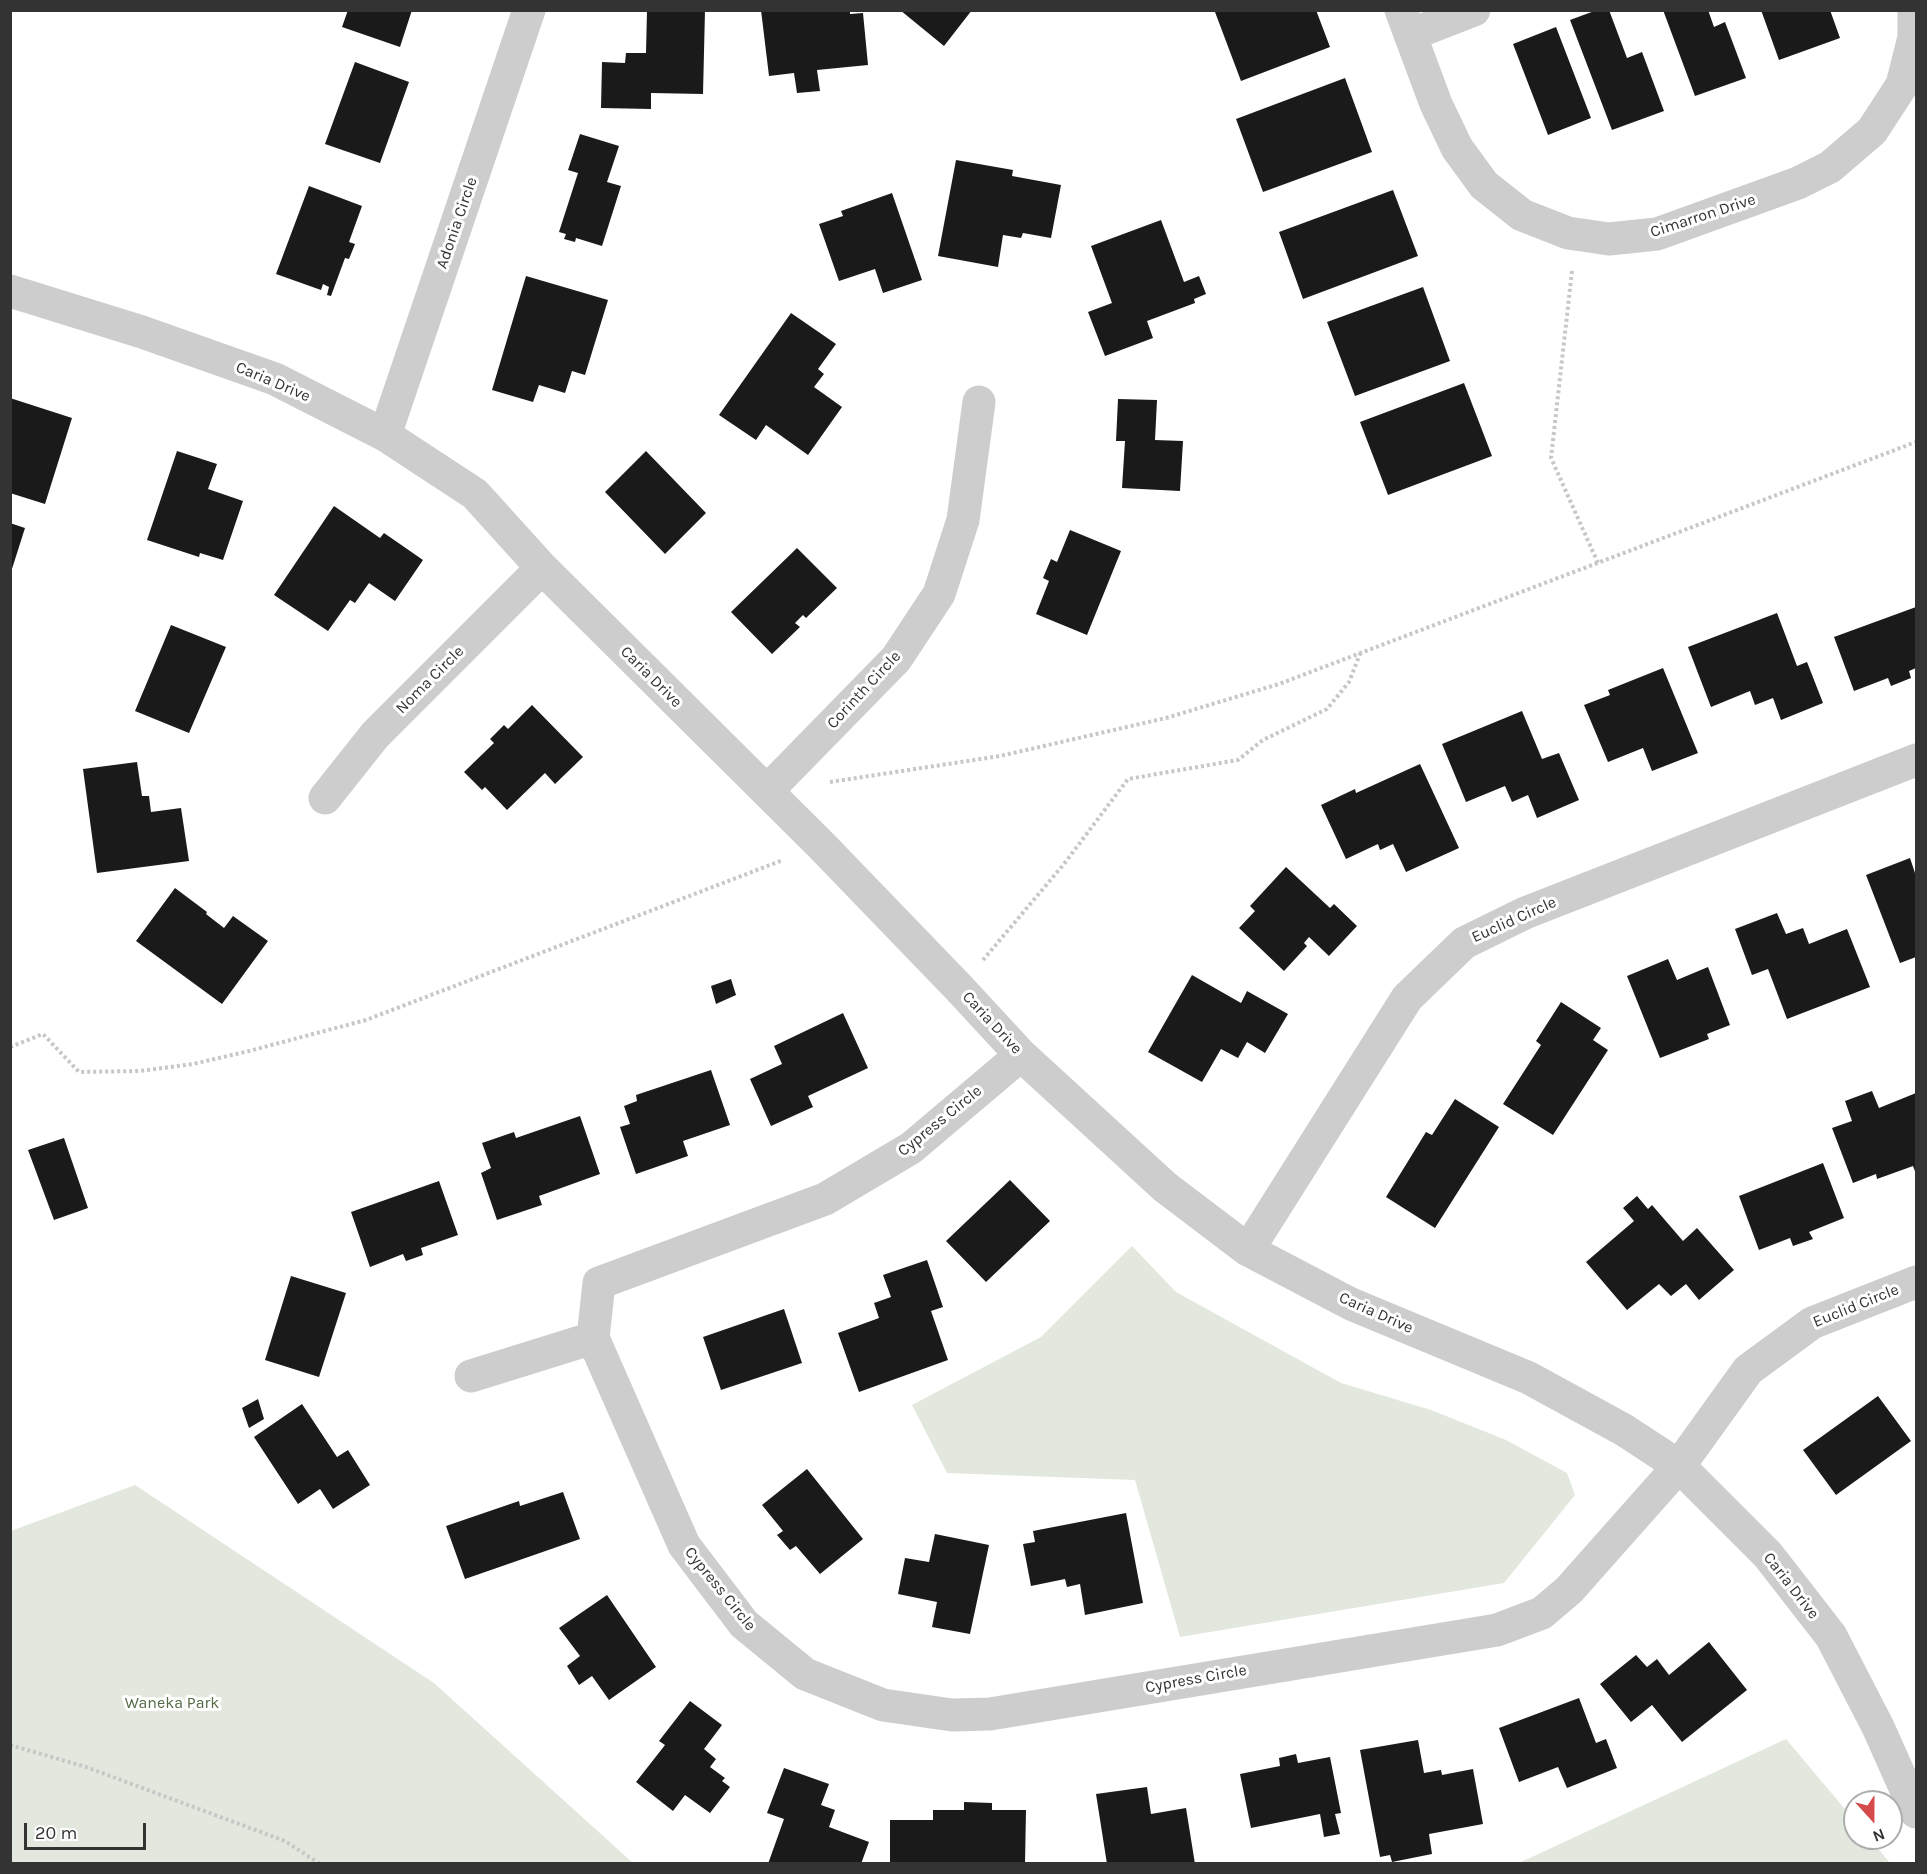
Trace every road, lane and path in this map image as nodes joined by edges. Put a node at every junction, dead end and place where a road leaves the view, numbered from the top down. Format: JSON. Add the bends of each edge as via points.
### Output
{"nodes":[{"id":1,"x":529,"y":10,"type":"edge"},
{"id":2,"x":1474,"y":10,"type":"edge"},
{"id":3,"x":1914,"y":10,"type":"edge"},
{"id":4,"x":1405,"y":23,"type":"edge"},
{"id":5,"x":1576,"y":234,"type":"junction"},
{"id":6,"x":10,"y":291,"type":"edge"},
{"id":7,"x":979,"y":402,"type":"dead end"},
{"id":8,"x":385,"y":435,"type":"junction"},
{"id":9,"x":1917,"y":442,"type":"edge"},
{"id":10,"x":1598,"y":563,"type":"junction"},
{"id":11,"x":542,"y":568,"type":"junction"},
{"id":12,"x":1360,"y":653,"type":"junction"},
{"id":13,"x":1917,"y":760,"type":"edge"},
{"id":14,"x":832,"y":782,"type":"dead end"},
{"id":15,"x":767,"y":791,"type":"junction"},
{"id":16,"x":325,"y":798,"type":"dead end"},
{"id":17,"x":821,"y":845,"type":"junction"},
{"id":18,"x":959,"y":988,"type":"junction"},
{"id":19,"x":10,"y":1047,"type":"edge"},
{"id":20,"x":1021,"y":1055,"type":"junction"},
{"id":21,"x":1248,"y":1251,"type":"junction"},
{"id":22,"x":1917,"y":1282,"type":"edge"},
{"id":23,"x":593,"y":1338,"type":"junction"},
{"id":24,"x":471,"y":1377,"type":"dead end"},
{"id":25,"x":1679,"y":1466,"type":"junction"},
{"id":26,"x":10,"y":1745,"type":"edge"},
{"id":27,"x":1917,"y":1812,"type":"edge"},
{"id":28,"x":320,"y":1863,"type":"edge"}],
"edges":[{"from":1,"to":8,"type":"street","name":"Adonia Circle"},
{"from":2,"to":4,"type":"street"},
{"from":3,"to":5,"type":"street","name":"Cimarron Drive","via":[[1914,37],[1902,85],[1872,131],[1830,167],[1798,183],[1657,234],[1609,239]]},
{"from":4,"to":5,"type":"street","name":"Cimarron Drive","via":[[1453,139],[1484,185],[1522,215]]},
{"from":5,"to":10,"type":"path","via":[[1551,458]]},
{"from":6,"to":8,"type":"street","name":"Caria Drive","via":[[275,379]]},
{"from":7,"to":15,"type":"street","name":"Corinth Circle","via":[[963,520],[939,594],[896,659]]},
{"from":8,"to":11,"type":"street","name":"Caria Drive","via":[[475,494]]},
{"from":9,"to":10,"type":"path"},
{"from":10,"to":12,"type":"path"},
{"from":11,"to":15,"type":"street","name":"Caria Drive"},
{"from":11,"to":16,"type":"street","name":"Noma Circle","via":[[375,735]]},
{"from":12,"to":14,"type":"path","via":[[1279,684],[1166,718],[1000,756]]},
{"from":12,"to":18,"type":"path","via":[[1349,681],[1328,710],[1263,740],[1238,760],[1128,779],[1064,864]]},
{"from":13,"to":21,"type":"street","name":"Euclid Circle","via":[[1525,913],[1464,943],[1407,998]]},
{"from":15,"to":17,"type":"street","name":"Caria Drive"},
{"from":17,"to":18,"type":"street","name":"Caria Drive"},
{"from":17,"to":19,"type":"path","via":[[366,1020],[249,1052],[140,1071],[79,1072],[43,1034]]},
{"from":18,"to":20,"type":"street","name":"Caria Drive"},
{"from":20,"to":21,"type":"street","name":"Caria Drive","via":[[1165,1187]]},
{"from":20,"to":23,"type":"street","name":"Cypress Circle","via":[[911,1148],[825,1199],[599,1282]]},
{"from":21,"to":25,"type":"street","name":"Caria Drive","via":[[1351,1304],[1529,1378],[1624,1430]]},
{"from":22,"to":25,"type":"street","name":"Euclid Circle","via":[[1812,1323],[1748,1370]]},
{"from":23,"to":24,"type":"street"},
{"from":23,"to":25,"type":"street","name":"Cypress Circle","via":[[684,1545],[744,1624],[805,1674],[883,1705],[952,1715],[990,1714],[1497,1630],[1542,1613],[1569,1590]]},
{"from":25,"to":27,"type":"street","name":"Caria Drive","via":[[1768,1555],[1831,1636]]},
{"from":26,"to":28,"type":"path","via":[[86,1767],[285,1841]]}]}
